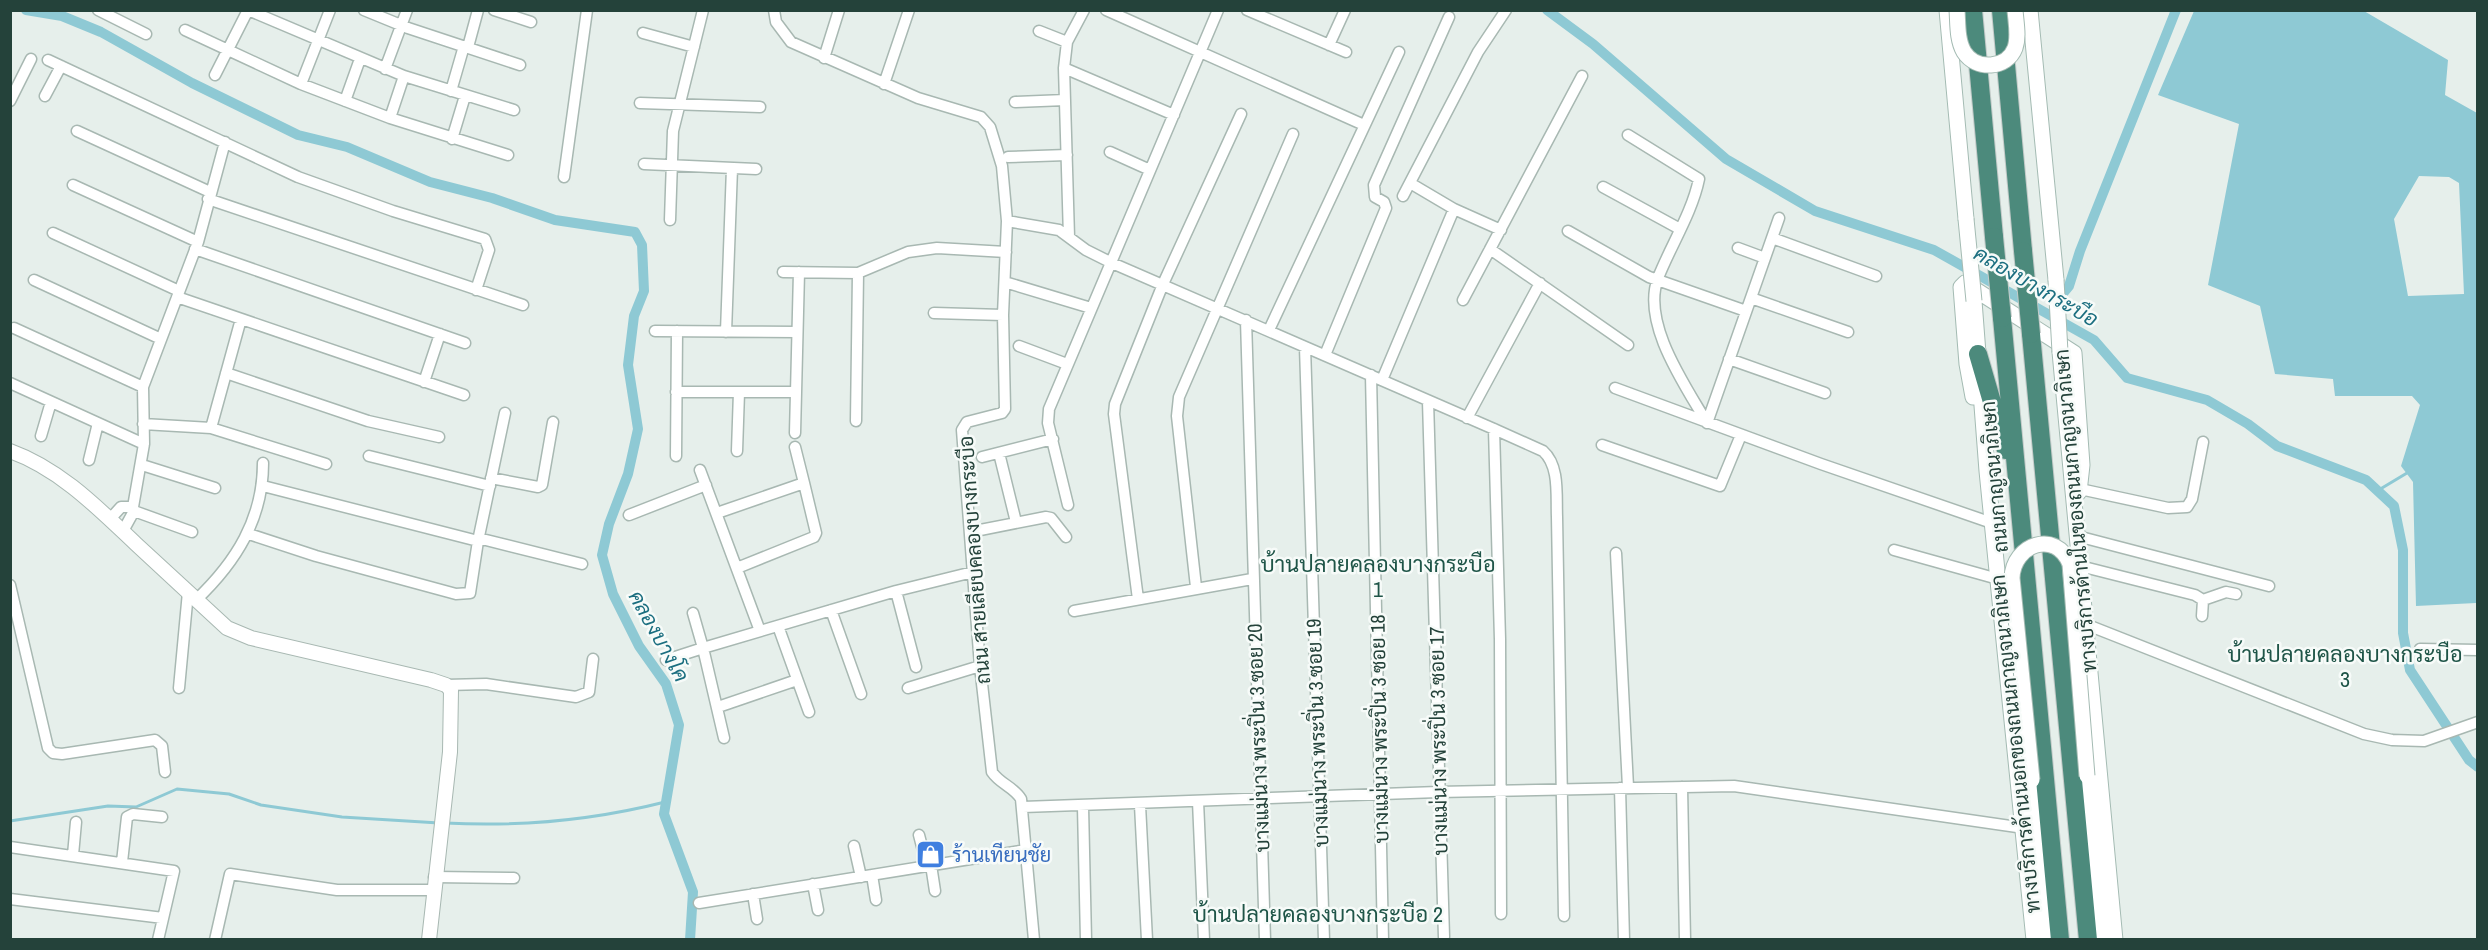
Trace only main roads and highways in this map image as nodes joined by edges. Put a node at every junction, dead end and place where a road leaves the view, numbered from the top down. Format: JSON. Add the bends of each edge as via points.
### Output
{"nodes":[{"id":1,"x":1947,"y":10,"type":"edge"},
{"id":2,"x":1956,"y":10,"type":"edge"},
{"id":3,"x":1973,"y":10,"type":"edge"},
{"id":4,"x":2001,"y":10,"type":"edge"},
{"id":5,"x":2015,"y":10,"type":"edge"},
{"id":6,"x":2030,"y":10,"type":"edge"},
{"id":7,"x":1978,"y":354,"type":"junction"},
{"id":8,"x":1983,"y":432,"type":"junction"},
{"id":9,"x":2018,"y":490,"type":"junction"},
{"id":10,"x":2075,"y":517,"type":"junction"},
{"id":11,"x":2034,"y":939,"type":"edge"},
{"id":12,"x":2046,"y":939,"type":"edge"},
{"id":13,"x":2060,"y":939,"type":"edge"},
{"id":14,"x":2088,"y":939,"type":"edge"},
{"id":15,"x":2103,"y":939,"type":"edge"},
{"id":16,"x":2115,"y":939,"type":"edge"}],
"edges":[{"from":1,"to":7,"type":"main road","name":"ทางบริการด้านนอกของถนนกาญจนาภิเษก","bridge":true},
{"from":2,"to":5,"type":"main road","bridge":true,"via":[[1964,51],[1974,61],[1990,65],[2003,62],[2014,52]]},
{"from":3,"to":9,"type":"highway","name":"ถนนกาญจนาภิเษก","bridge":true},
{"from":4,"to":14,"type":"highway","bridge":true},
{"from":6,"to":10,"type":"main road","name":"ทางบริการด้านในของถนนกาญจนาภิเษก","bridge":true},
{"from":7,"to":8,"type":"main road","name":"ทางบริการด้านนอกของถนนกาญจนาภิเษก"},
{"from":7,"to":9,"type":"highway"},
{"from":8,"to":10,"type":"main road","via":[[1969,376],[1961,287],[1965,283],[2074,353],[2082,465]]},
{"from":8,"to":11,"type":"main road","name":"ทางบริการด้านนอกของถนนกาญจนาภิเษก"},
{"from":9,"to":13,"type":"highway","name":"ถนนกาญจนาภิเษก"},
{"from":10,"to":16,"type":"main road","name":"ทางบริการด้านในของถนนกาญจนาภิเษก"},
{"from":12,"to":15,"type":"main road","bridge":true,"via":[[2012,578],[2015,561],[2022,552],[2042,544],[2061,550],[2070,564]]}]}
